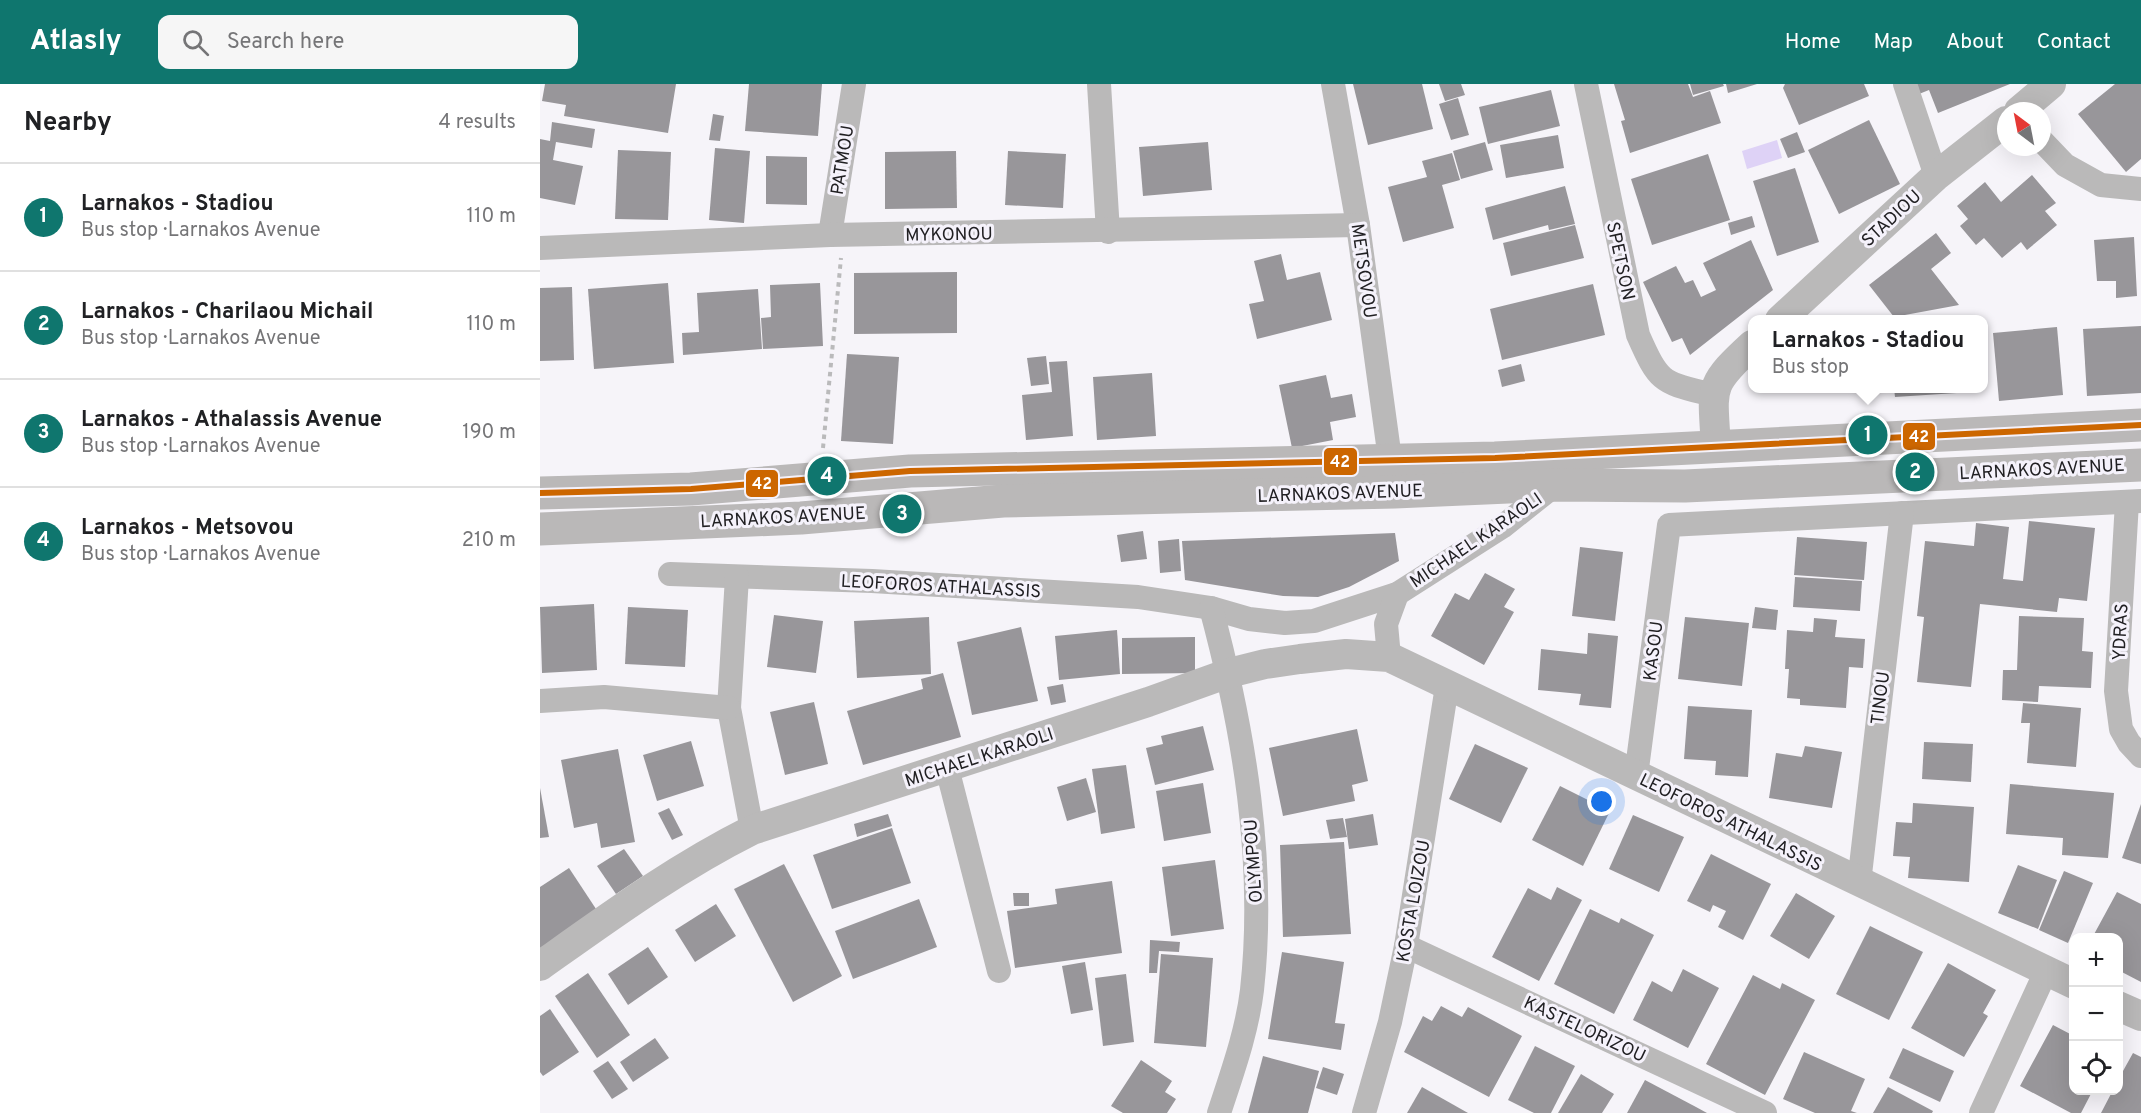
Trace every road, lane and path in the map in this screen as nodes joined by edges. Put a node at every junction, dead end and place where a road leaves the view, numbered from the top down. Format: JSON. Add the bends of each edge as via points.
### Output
{"nodes":[{"id":1,"x":854,"y":84,"type":"edge"},
{"id":2,"x":1099,"y":84,"type":"edge"},
{"id":3,"x":1333,"y":84,"type":"edge"},
{"id":4,"x":1586,"y":84,"type":"edge"},
{"id":5,"x":1905,"y":84,"type":"edge"},
{"id":6,"x":2052,"y":84,"type":"edge"},
{"id":7,"x":2030,"y":102,"type":"edge"},
{"id":8,"x":1997,"y":128,"type":"edge"},
{"id":9,"x":2051,"y":150,"type":"edge"},
{"id":10,"x":1936,"y":176,"type":"junction"},
{"id":11,"x":2141,"y":189,"type":"edge"},
{"id":12,"x":1358,"y":225,"type":"junction"},
{"id":13,"x":1108,"y":232,"type":"junction"},
{"id":14,"x":836,"y":235,"type":"junction"},
{"id":15,"x":540,"y":248,"type":"edge"},
{"id":16,"x":1785,"y":315,"type":"edge"},
{"id":17,"x":1748,"y":349,"type":"edge"},
{"id":18,"x":1713,"y":395,"type":"junction"},
{"id":19,"x":2141,"y":425,"type":"edge"},
{"id":20,"x":1716,"y":448,"type":"junction"},
{"id":21,"x":1390,"y":459,"type":"junction"},
{"id":22,"x":2141,"y":465,"type":"edge"},
{"id":23,"x":820,"y":479,"type":"junction"},
{"id":24,"x":1555,"y":485,"type":"junction"},
{"id":25,"x":540,"y":494,"type":"edge"},
{"id":26,"x":2134,"y":501,"type":"edge"},
{"id":27,"x":1902,"y":513,"type":"junction"},
{"id":28,"x":540,"y":529,"type":"edge"},
{"id":29,"x":670,"y":574,"type":"dead end"},
{"id":30,"x":737,"y":577,"type":"junction"},
{"id":31,"x":1397,"y":594,"type":"junction"},
{"id":32,"x":1211,"y":608,"type":"junction"},
{"id":33,"x":1389,"y":657,"type":"junction"},
{"id":34,"x":1228,"y":673,"type":"junction"},
{"id":35,"x":1447,"y":686,"type":"junction"},
{"id":36,"x":540,"y":701,"type":"edge"},
{"id":37,"x":729,"y":708,"type":"junction"},
{"id":38,"x":2141,"y":756,"type":"edge"},
{"id":39,"x":947,"y":768,"type":"junction"},
{"id":40,"x":1636,"y":776,"type":"junction"},
{"id":41,"x":752,"y":830,"type":"junction"},
{"id":42,"x":1859,"y":883,"type":"junction"},
{"id":43,"x":1406,"y":946,"type":"junction"},
{"id":44,"x":540,"y":966,"type":"edge"},
{"id":45,"x":999,"y":971,"type":"dead end"},
{"id":46,"x":2046,"y":971,"type":"junction"},
{"id":47,"x":2069,"y":982,"type":"edge"},
{"id":48,"x":2123,"y":1008,"type":"edge"},
{"id":49,"x":2141,"y":1016,"type":"edge"},
{"id":50,"x":1219,"y":1113,"type":"edge"},
{"id":51,"x":1364,"y":1113,"type":"edge"},
{"id":52,"x":1765,"y":1113,"type":"edge"},
{"id":53,"x":1982,"y":1113,"type":"edge"}],
"edges":[{"from":1,"to":14,"type":"street","name":"PATMOU"},
{"from":2,"to":13,"type":"street"},
{"from":3,"to":12,"type":"street","name":"METSOVOU"},
{"from":4,"to":18,"type":"street","name":"SPETSON","via":[[1638,335],[1648,359],[1665,382]]},
{"from":5,"to":10,"type":"street"},
{"from":6,"to":7,"type":"street"},
{"from":8,"to":10,"type":"street","name":"STADIOU"},
{"from":9,"to":11,"type":"street","via":[[2065,165],[2101,185]]},
{"from":10,"to":16,"type":"street","name":"STADIOU"},
{"from":12,"to":13,"type":"street","name":"MYKONOU"},
{"from":12,"to":21,"type":"street","name":"METSOVOU"},
{"from":13,"to":14,"type":"street","name":"MYKONOU"},
{"from":14,"to":15,"type":"street","name":"MYKONOU"},
{"from":14,"to":23,"type":"path"},
{"from":17,"to":18,"type":"street","via":[[1721,375]]},
{"from":18,"to":20,"type":"street"},
{"from":19,"to":20,"type":"main road","name":"LARNAKOS AVENUE"},
{"from":20,"to":21,"type":"main road","name":"LARNAKOS AVENUE"},
{"from":21,"to":23,"type":"main road","name":"LARNAKOS AVENUE","via":[[910,471]]},
{"from":22,"to":24,"type":"main road","name":"LARNAKOS AVENUE","via":[[1685,486]]},
{"from":23,"to":25,"type":"main road","name":"LARNAKOS AVENUE","via":[[691,489]]},
{"from":24,"to":28,"type":"main road","name":"LARNAKOS AVENUE","via":[[1003,501],[801,518]]},
{"from":24,"to":31,"type":"street","name":"MICHAEL KARAOLI","via":[[1502,527]]},
{"from":26,"to":27,"type":"street"},
{"from":26,"to":38,"type":"street","name":"YDRAS","via":[[2116,691],[2121,729]]},
{"from":27,"to":40,"type":"street","name":"KASOU","via":[[1669,525]]},
{"from":27,"to":42,"type":"street","name":"TINOU"},
{"from":29,"to":30,"type":"street","name":"LEOFOROS ATHALASSIS"},
{"from":30,"to":32,"type":"street","name":"LEOFOROS ATHALASSIS","via":[[1126,597]]},
{"from":30,"to":37,"type":"street"},
{"from":31,"to":32,"type":"street","name":"MICHAEL KARAOLI","via":[[1314,621],[1249,619]]},
{"from":31,"to":33,"type":"street","name":"MICHAEL KARAOLI","via":[[1386,624]]},
{"from":32,"to":34,"type":"street","name":"OLYMPOU"},
{"from":33,"to":34,"type":"street","name":"MICHAEL KARAOLI","via":[[1346,654],[1265,664]]},
{"from":33,"to":35,"type":"street","name":"LEOFOROS ATHALASSIS"},
{"from":34,"to":39,"type":"street","name":"MICHAEL KARAOLI"},
{"from":34,"to":50,"type":"street","name":"OLYMPOU","via":[[1256,860],[1256,899],[1252,992],[1245,1030]]},
{"from":35,"to":40,"type":"street","name":"LEOFOROS ATHALASSIS"},
{"from":35,"to":43,"type":"street","name":"KOSTA LOIZOU"},
{"from":36,"to":37,"type":"street","via":[[604,697]]},
{"from":37,"to":41,"type":"street"},
{"from":39,"to":41,"type":"street","name":"MICHAEL KARAOLI"},
{"from":39,"to":45,"type":"street"},
{"from":40,"to":42,"type":"street","name":"LEOFOROS ATHALASSIS"},
{"from":41,"to":44,"type":"street","name":"MICHAEL KARAOLI","via":[[639,895]]},
{"from":42,"to":46,"type":"street","name":"LEOFOROS ATHALASSIS"},
{"from":43,"to":51,"type":"street","name":"KOSTA LOIZOU","via":[[1390,1022]]},
{"from":43,"to":52,"type":"street","name":"KASTELORIZOU"},
{"from":46,"to":47,"type":"street","name":"LEOFOROS ATHALASSIS"},
{"from":46,"to":53,"type":"street"},
{"from":48,"to":49,"type":"street"}]}
